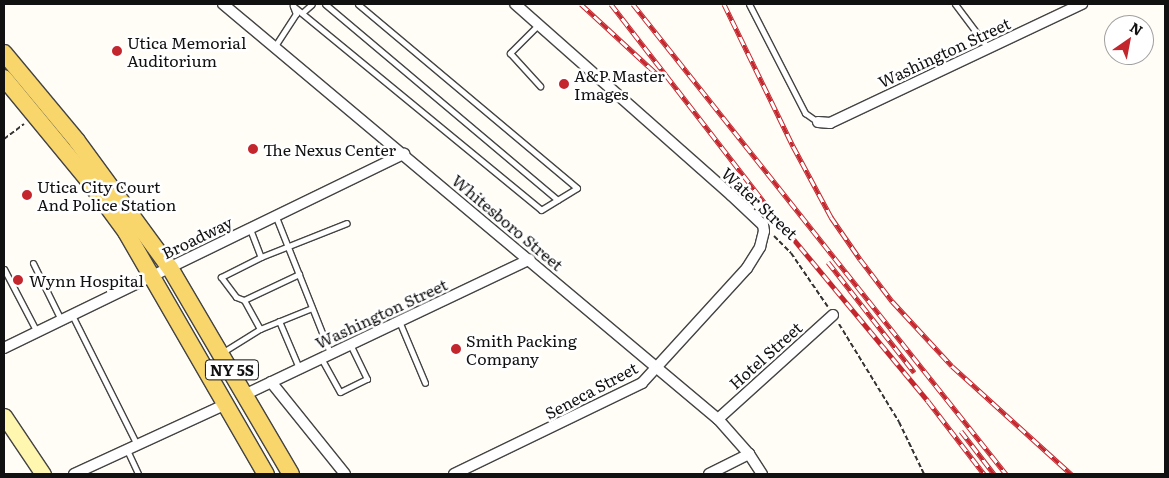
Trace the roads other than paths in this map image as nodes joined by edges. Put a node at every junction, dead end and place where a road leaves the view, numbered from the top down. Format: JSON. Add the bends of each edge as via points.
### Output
{"nodes":[{"id":1,"x":223,"y":4,"type":"edge"},
{"id":2,"x":312,"y":4,"type":"edge"},
{"id":3,"x":325,"y":4,"type":"edge"},
{"id":4,"x":358,"y":4,"type":"edge"},
{"id":5,"x":515,"y":4,"type":"edge"},
{"id":6,"x":749,"y":4,"type":"edge"},
{"id":7,"x":955,"y":4,"type":"edge"},
{"id":8,"x":1082,"y":4,"type":"edge"},
{"id":9,"x":292,"y":5,"type":"edge"},
{"id":10,"x":304,"y":13,"type":"junction"},
{"id":11,"x":296,"y":14,"type":"junction"},
{"id":12,"x":538,"y":25,"type":"junction"},
{"id":13,"x":276,"y":46,"type":"junction"},
{"id":14,"x":988,"y":48,"type":"junction"},
{"id":15,"x":4,"y":53,"type":"edge"},
{"id":16,"x":4,"y":78,"type":"edge"},
{"id":17,"x":540,"y":86,"type":"dead end"},
{"id":18,"x":818,"y":122,"type":"joint"},
{"id":19,"x":404,"y":154,"type":"junction"},
{"id":20,"x":558,"y":200,"type":"junction"},
{"id":21,"x":276,"y":217,"type":"junction"},
{"id":22,"x":347,"y":222,"type":"dead end"},
{"id":23,"x":763,"y":225,"type":"joint"},
{"id":24,"x":250,"y":229,"type":"junction"},
{"id":25,"x":288,"y":247,"type":"junction"},
{"id":26,"x":261,"y":257,"type":"junction"},
{"id":27,"x":530,"y":260,"type":"junction"},
{"id":28,"x":34,"y":262,"type":"dead end"},
{"id":29,"x":170,"y":268,"type":"junction"},
{"id":30,"x":4,"y":269,"type":"edge"},
{"id":31,"x":298,"y":274,"type":"junction"},
{"id":32,"x":154,"y":275,"type":"junction"},
{"id":33,"x":244,"y":300,"type":"junction"},
{"id":34,"x":312,"y":308,"type":"junction"},
{"id":35,"x":72,"y":315,"type":"junction"},
{"id":36,"x":833,"y":315,"type":"road end"},
{"id":37,"x":62,"y":320,"type":"junction"},
{"id":38,"x":399,"y":320,"type":"junction"},
{"id":39,"x":279,"y":321,"type":"junction"},
{"id":40,"x":260,"y":329,"type":"junction"},
{"id":41,"x":37,"y":332,"type":"junction"},
{"id":42,"x":350,"y":344,"type":"junction"},
{"id":43,"x":4,"y":348,"type":"edge"},
{"id":44,"x":221,"y":353,"type":"junction"},
{"id":45,"x":326,"y":356,"type":"junction"},
{"id":46,"x":300,"y":368,"type":"junction"},
{"id":47,"x":657,"y":370,"type":"junction"},
{"id":48,"x":271,"y":382,"type":"junction"},
{"id":49,"x":425,"y":383,"type":"dead end"},
{"id":50,"x":246,"y":394,"type":"junction"},
{"id":51,"x":226,"y":404,"type":"junction"},
{"id":52,"x":4,"y":416,"type":"edge"},
{"id":53,"x":718,"y":419,"type":"junction"},
{"id":54,"x":137,"y":445,"type":"junction"},
{"id":55,"x":126,"y":450,"type":"junction"},
{"id":56,"x":749,"y":454,"type":"junction"},
{"id":57,"x":43,"y":474,"type":"edge"},
{"id":58,"x":74,"y":474,"type":"edge"},
{"id":59,"x":138,"y":474,"type":"edge"},
{"id":60,"x":266,"y":474,"type":"edge"},
{"id":61,"x":292,"y":474,"type":"edge"},
{"id":62,"x":345,"y":474,"type":"edge"},
{"id":63,"x":454,"y":474,"type":"edge"},
{"id":64,"x":709,"y":474,"type":"edge"},
{"id":65,"x":762,"y":474,"type":"edge"}],
"edges":[{"from":1,"to":13,"type":"street","name":"Whitesboro Street"},
{"from":2,"to":10,"type":"lane"},
{"from":3,"to":20,"type":"lane"},
{"from":4,"to":20,"type":"lane","via":[[577,188]]},
{"from":5,"to":12,"type":"street","name":"Water Street"},
{"from":6,"to":18,"type":"lane","via":[[805,113]]},
{"from":7,"to":14,"type":"lane"},
{"from":8,"to":14,"type":"street","name":"Washington Street"},
{"from":9,"to":10,"type":"lane"},
{"from":9,"to":11,"type":"lane"},
{"from":10,"to":11,"type":"lane"},
{"from":10,"to":20,"type":"lane","via":[[541,210]]},
{"from":11,"to":13,"type":"lane"},
{"from":12,"to":17,"type":"lane","via":[[510,53]]},
{"from":12,"to":23,"type":"street","name":"Water Street"},
{"from":13,"to":19,"type":"street","name":"Whitesboro Street"},
{"from":14,"to":18,"type":"street","name":"Washington Street","via":[[830,122]]},
{"from":15,"to":29,"type":"main road","number":"NY 5S","via":[[77,141]]},
{"from":16,"to":32,"type":"main road","number":"NY 5S","via":[[100,195]]},
{"from":19,"to":21,"type":"street","name":"Broadway"},
{"from":19,"to":27,"type":"street","name":"Whitesboro Street"},
{"from":21,"to":24,"type":"street","name":"Broadway"},
{"from":21,"to":25,"type":"lane"},
{"from":22,"to":25,"type":"lane"},
{"from":23,"to":47,"type":"street","name":"Seneca Street","via":[[760,247],[746,268]]},
{"from":24,"to":26,"type":"lane"},
{"from":24,"to":29,"type":"street","name":"Broadway"},
{"from":25,"to":26,"type":"lane"},
{"from":25,"to":31,"type":"lane"},
{"from":26,"to":33,"type":"lane","via":[[221,277],[236,297]]},
{"from":27,"to":38,"type":"street","name":"Washington Street"},
{"from":27,"to":47,"type":"street","name":"Whitesboro Street"},
{"from":28,"to":37,"type":"lane"},
{"from":29,"to":32,"type":"street","name":"Broadway"},
{"from":29,"to":44,"type":"main road","number":"NY 5S"},
{"from":30,"to":41,"type":"lane"},
{"from":31,"to":33,"type":"lane"},
{"from":31,"to":34,"type":"lane"},
{"from":32,"to":35,"type":"street","name":"Broadway"},
{"from":32,"to":51,"type":"main road","number":"NY 5S"},
{"from":33,"to":40,"type":"lane"},
{"from":34,"to":39,"type":"lane"},
{"from":34,"to":45,"type":"lane"},
{"from":35,"to":37,"type":"street","name":"Broadway"},
{"from":35,"to":54,"type":"lane"},
{"from":36,"to":53,"type":"street","name":"Hotel Street"},
{"from":37,"to":41,"type":"street","name":"Broadway"},
{"from":38,"to":42,"type":"street","name":"Washington Street"},
{"from":38,"to":49,"type":"lane"},
{"from":39,"to":40,"type":"lane"},
{"from":39,"to":46,"type":"lane"},
{"from":40,"to":44,"type":"lane"},
{"from":41,"to":43,"type":"street","name":"Broadway"},
{"from":42,"to":45,"type":"street","name":"Washington Street"},
{"from":42,"to":45,"type":"lane","via":[[367,379],[340,392]]},
{"from":44,"to":50,"type":"main road","number":"NY 5S"},
{"from":45,"to":46,"type":"street","name":"Washington Street"},
{"from":46,"to":48,"type":"street","name":"Washington Street"},
{"from":47,"to":53,"type":"street","name":"Whitesboro Street"},
{"from":47,"to":63,"type":"street","name":"Seneca Street","via":[[642,383]]},
{"from":48,"to":50,"type":"street","name":"Washington Street"},
{"from":48,"to":62,"type":"street"},
{"from":50,"to":61,"type":"main road","number":"NY 5S"},
{"from":51,"to":54,"type":"street"},
{"from":51,"to":60,"type":"main road","number":"NY 5S"},
{"from":52,"to":57,"type":"street"},
{"from":53,"to":56,"type":"street","name":"Whitesboro Street"},
{"from":54,"to":55,"type":"street"},
{"from":55,"to":58,"type":"street"},
{"from":55,"to":59,"type":"lane"},
{"from":56,"to":64,"type":"street"},
{"from":56,"to":65,"type":"street","name":"Whitesboro Street"}]}
